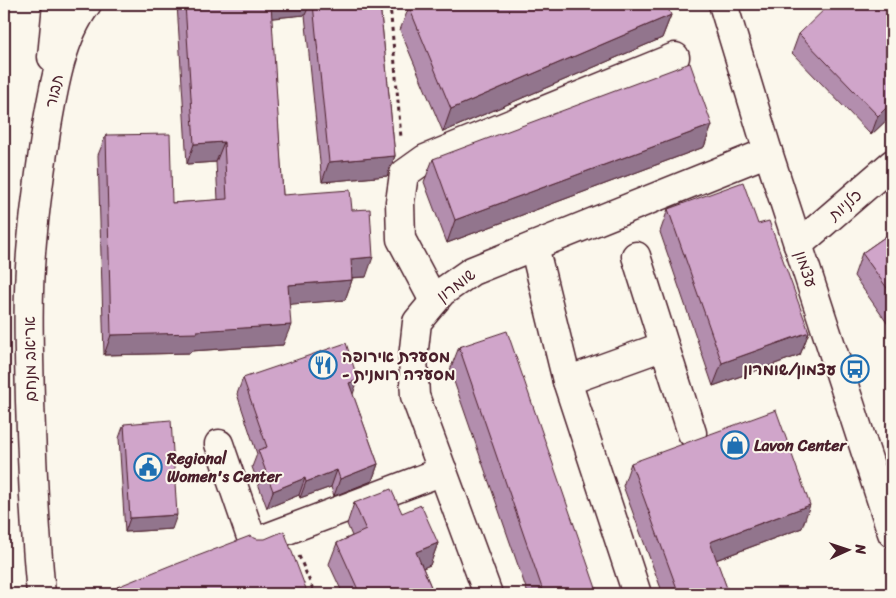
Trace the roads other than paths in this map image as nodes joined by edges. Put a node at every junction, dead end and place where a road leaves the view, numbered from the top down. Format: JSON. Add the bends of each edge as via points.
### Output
{"nodes":[{"id":1,"x":57,"y":4,"type":"edge"},
{"id":2,"x":87,"y":4,"type":"edge"},
{"id":3,"x":722,"y":4,"type":"edge"},
{"id":4,"x":675,"y":57,"type":"dead end"},
{"id":5,"x":47,"y":124,"type":"junction"},
{"id":6,"x":768,"y":152,"type":"junction"},
{"id":7,"x":892,"y":164,"type":"edge"},
{"id":8,"x":798,"y":245,"type":"junction"},
{"id":9,"x":534,"y":246,"type":"junction"},
{"id":10,"x":636,"y":256,"type":"dead end"},
{"id":11,"x":434,"y":302,"type":"junction"},
{"id":12,"x":664,"y":346,"type":"junction"},
{"id":13,"x":567,"y":381,"type":"junction"},
{"id":14,"x":692,"y":433,"type":"dead end"},
{"id":15,"x":219,"y":444,"type":"dead end"},
{"id":16,"x":443,"y":471,"type":"junction"},
{"id":17,"x":892,"y":533,"type":"edge"},
{"id":18,"x":41,"y":594,"type":"edge"},
{"id":19,"x":488,"y":594,"type":"edge"},
{"id":20,"x":637,"y":594,"type":"edge"}],
"edges":[{"from":1,"to":5,"type":"street","name":"תבור"},
{"from":2,"to":5,"type":"street","name":"תבור","via":[[68,38],[51,97]]},
{"from":3,"to":6,"type":"street","name":"עצמון"},
{"from":4,"to":11,"type":"street","via":[[425,159],[404,174],[400,202],[402,239]]},
{"from":5,"to":18,"type":"street","name":"אריאב מנחם","via":[[31,254],[28,334]]},
{"from":6,"to":8,"type":"street","name":"עצמון"},
{"from":6,"to":9,"type":"street","name":"שומרון"},
{"from":7,"to":8,"type":"street","name":"כלניות"},
{"from":8,"to":17,"type":"street","name":"עצמון"},
{"from":9,"to":11,"type":"street","name":"שומרון","via":[[472,271],[442,292]]},
{"from":9,"to":13,"type":"street"},
{"from":10,"to":12,"type":"street"},
{"from":11,"to":16,"type":"street","name":"שומרון","via":[[417,322],[412,358],[415,396]]},
{"from":12,"to":13,"type":"street"},
{"from":12,"to":14,"type":"street"},
{"from":13,"to":20,"type":"street"},
{"from":15,"to":16,"type":"street","via":[[253,544]]},
{"from":16,"to":19,"type":"street","name":"שומרון"}]}
